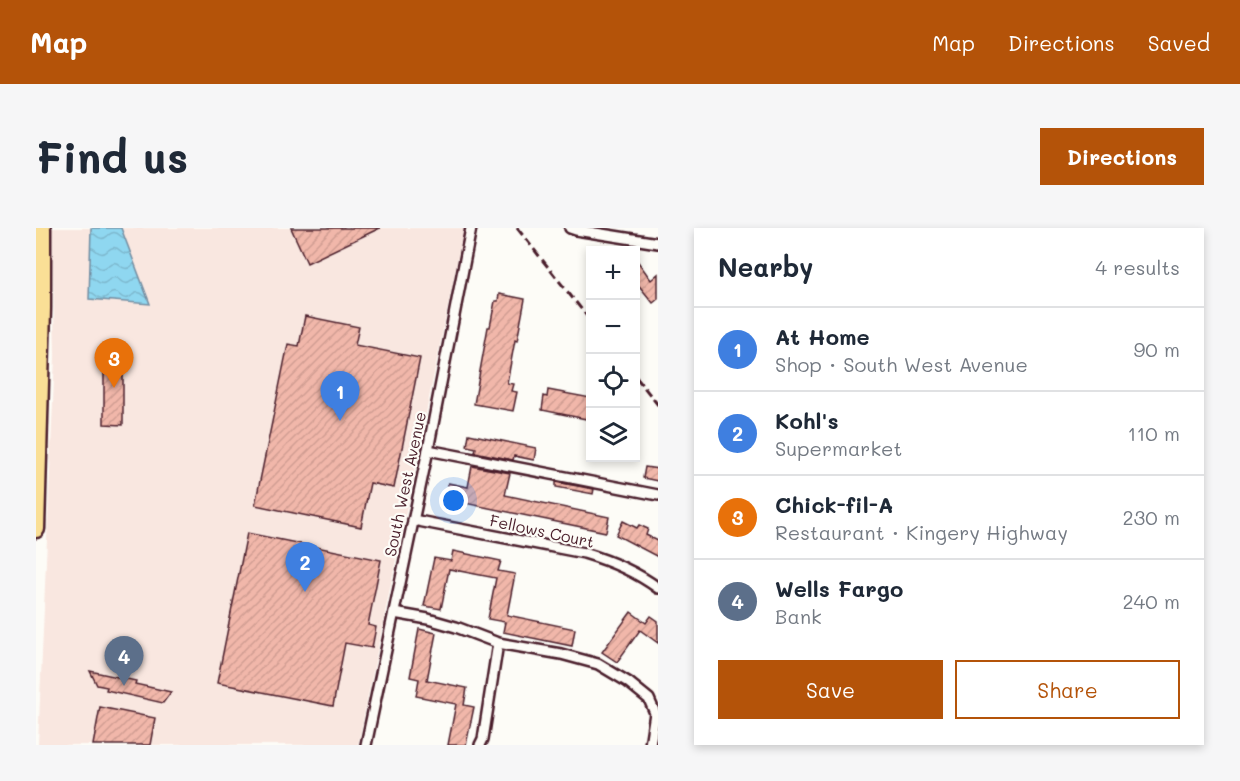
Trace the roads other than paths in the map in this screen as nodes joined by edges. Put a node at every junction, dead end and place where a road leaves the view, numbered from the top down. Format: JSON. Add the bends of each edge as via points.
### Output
{"nodes":[{"id":1,"x":42,"y":228,"type":"edge"},
{"id":2,"x":471,"y":228,"type":"edge"},
{"id":3,"x":570,"y":228,"type":"edge"},
{"id":4,"x":632,"y":228,"type":"edge"},
{"id":5,"x":630,"y":239,"type":"junction"},
{"id":6,"x":658,"y":243,"type":"edge"},
{"id":7,"x":428,"y":450,"type":"junction"},
{"id":8,"x":658,"y":495,"type":"edge"},
{"id":9,"x":413,"y":520,"type":"junction"},
{"id":10,"x":36,"y":530,"type":"edge"},
{"id":11,"x":658,"y":588,"type":"edge"},
{"id":12,"x":394,"y":613,"type":"junction"},
{"id":13,"x":498,"y":643,"type":"junction"},
{"id":14,"x":366,"y":745,"type":"edge"},
{"id":15,"x":480,"y":745,"type":"edge"},
{"id":16,"x":650,"y":745,"type":"edge"}],
"edges":[{"from":1,"to":10,"type":"highway"},
{"from":2,"to":7,"type":"street","name":"South West Avenue"},
{"from":3,"to":5,"type":"street"},
{"from":4,"to":5,"type":"street"},
{"from":5,"to":6,"type":"street"},
{"from":7,"to":8,"type":"street"},
{"from":7,"to":9,"type":"street","name":"South West Avenue"},
{"from":9,"to":11,"type":"street","name":"Fellows Court","via":[[584,553],[627,568]]},
{"from":9,"to":12,"type":"street","name":"South West Avenue"},
{"from":12,"to":13,"type":"street","via":[[428,619]]},
{"from":12,"to":14,"type":"street","name":"South West Avenue"},
{"from":13,"to":15,"type":"street"},
{"from":13,"to":16,"type":"street","via":[[598,664],[628,682],[653,707],[655,720]]}]}
